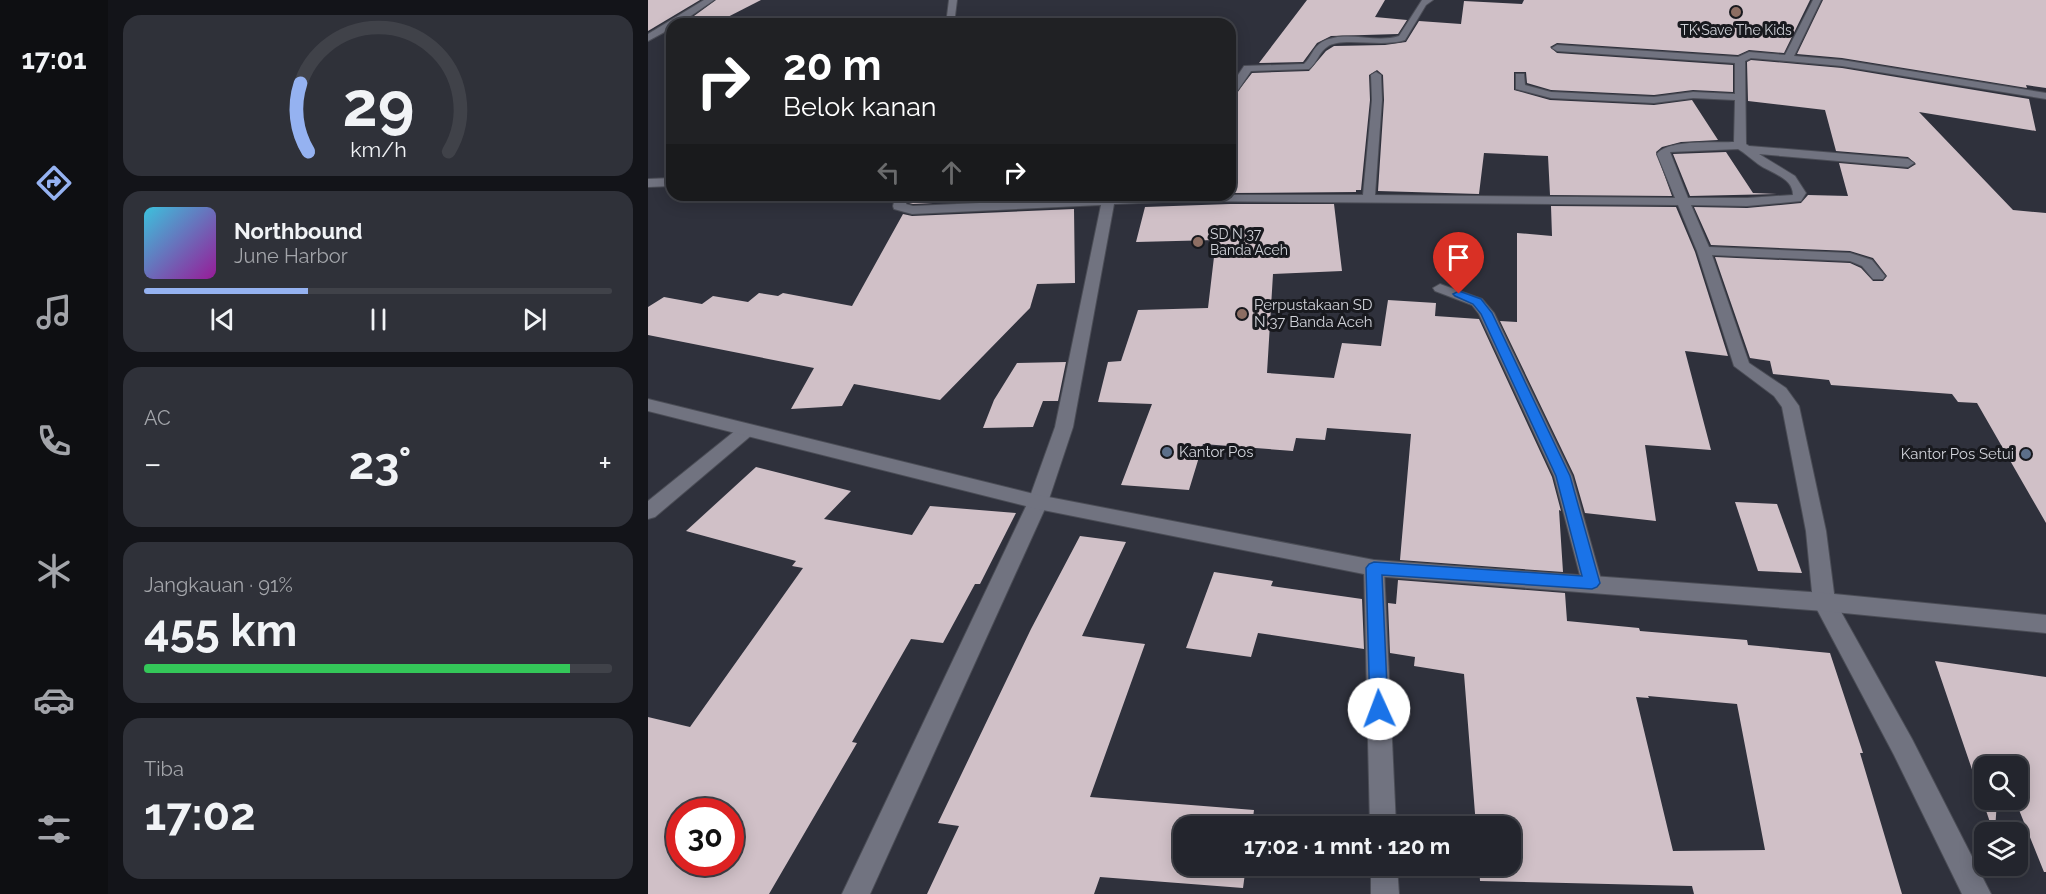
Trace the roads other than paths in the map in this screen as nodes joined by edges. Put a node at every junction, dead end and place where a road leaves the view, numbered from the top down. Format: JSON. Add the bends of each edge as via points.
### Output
{"nodes":[{"id":1,"x":710,"y":0,"type":"edge"},
{"id":2,"x":953,"y":0,"type":"edge"},
{"id":3,"x":1429,"y":0,"type":"edge"},
{"id":4,"x":1816,"y":0,"type":"edge"},
{"id":5,"x":682,"y":18,"type":"edge"},
{"id":6,"x":951,"y":18,"type":"edge"},
{"id":7,"x":666,"y":28,"type":"edge"},
{"id":8,"x":648,"y":38,"type":"edge"},
{"id":9,"x":1557,"y":48,"type":"dead end"},
{"id":10,"x":1789,"y":57,"type":"junction"},
{"id":11,"x":1740,"y":60,"type":"junction"},
{"id":12,"x":1376,"y":75,"type":"dead end"},
{"id":13,"x":1520,"y":76,"type":"dead end"},
{"id":14,"x":1236,"y":85,"type":"edge"},
{"id":15,"x":1740,"y":96,"type":"junction"},
{"id":16,"x":2046,"y":96,"type":"edge"},
{"id":17,"x":1743,"y":147,"type":"junction"},
{"id":18,"x":1908,"y":163,"type":"dead end"},
{"id":19,"x":666,"y":182,"type":"edge"},
{"id":20,"x":648,"y":183,"type":"edge"},
{"id":21,"x":1236,"y":196,"type":"edge"},
{"id":22,"x":1369,"y":197,"type":"junction"},
{"id":23,"x":1683,"y":200,"type":"junction"},
{"id":24,"x":900,"y":201,"type":"edge"},
{"id":25,"x":1108,"y":201,"type":"joint"},
{"id":26,"x":1704,"y":251,"type":"junction"},
{"id":27,"x":1878,"y":276,"type":"dead end"},
{"id":28,"x":1440,"y":288,"type":"dead end"},
{"id":29,"x":648,"y":405,"type":"edge"},
{"id":30,"x":747,"y":430,"type":"junction"},
{"id":31,"x":1038,"y":502,"type":"junction"},
{"id":32,"x":648,"y":512,"type":"edge"},
{"id":33,"x":1374,"y":568,"type":"junction"},
{"id":34,"x":1592,"y":583,"type":"junction"},
{"id":35,"x":1824,"y":602,"type":"junction"},
{"id":36,"x":2046,"y":624,"type":"edge"},
{"id":37,"x":1383,"y":816,"type":"edge"},
{"id":38,"x":1384,"y":876,"type":"edge"},
{"id":39,"x":856,"y":894,"type":"edge"},
{"id":40,"x":1385,"y":894,"type":"edge"},
{"id":41,"x":1977,"y":894,"type":"edge"}],
"edges":[{"from":1,"to":5,"type":"street"},
{"from":2,"to":6,"type":"street"},
{"from":3,"to":14,"type":"street","via":[[1423,3],[1402,38],[1326,43],[1306,67],[1248,68]]},
{"from":4,"to":10,"type":"street"},
{"from":7,"to":8,"type":"street"},
{"from":9,"to":11,"type":"street"},
{"from":10,"to":11,"type":"street","via":[[1749,54]]},
{"from":10,"to":16,"type":"street"},
{"from":11,"to":15,"type":"street"},
{"from":12,"to":22,"type":"street"},
{"from":13,"to":15,"type":"street","via":[[1520,87],[1551,95],[1654,100],[1693,95]]},
{"from":15,"to":17,"type":"street"},
{"from":17,"to":18,"type":"street"},
{"from":17,"to":23,"type":"street","via":[[1666,150],[1663,154]]},
{"from":17,"to":23,"type":"street","via":[[1789,176],[1799,186],[1797,198],[1747,202]]},
{"from":19,"to":20,"type":"street"},
{"from":21,"to":22,"type":"street"},
{"from":22,"to":23,"type":"street"},
{"from":23,"to":26,"type":"street"},
{"from":24,"to":25,"type":"street","via":[[899,206],[912,210]]},
{"from":25,"to":31,"type":"street","via":[[1064,427]]},
{"from":26,"to":27,"type":"street","via":[[1850,257],[1863,259]]},
{"from":26,"to":35,"type":"street","via":[[1742,366],[1780,392],[1790,406],[1816,531]]},
{"from":28,"to":34,"type":"street","via":[[1477,302],[1486,313],[1563,476]]},
{"from":29,"to":30,"type":"street"},
{"from":30,"to":31,"type":"street"},
{"from":30,"to":32,"type":"street"},
{"from":31,"to":33,"type":"street"},
{"from":31,"to":39,"type":"street"},
{"from":33,"to":34,"type":"street"},
{"from":33,"to":37,"type":"street"},
{"from":34,"to":35,"type":"street"},
{"from":35,"to":36,"type":"street"},
{"from":35,"to":41,"type":"street"},
{"from":38,"to":40,"type":"street"}]}
